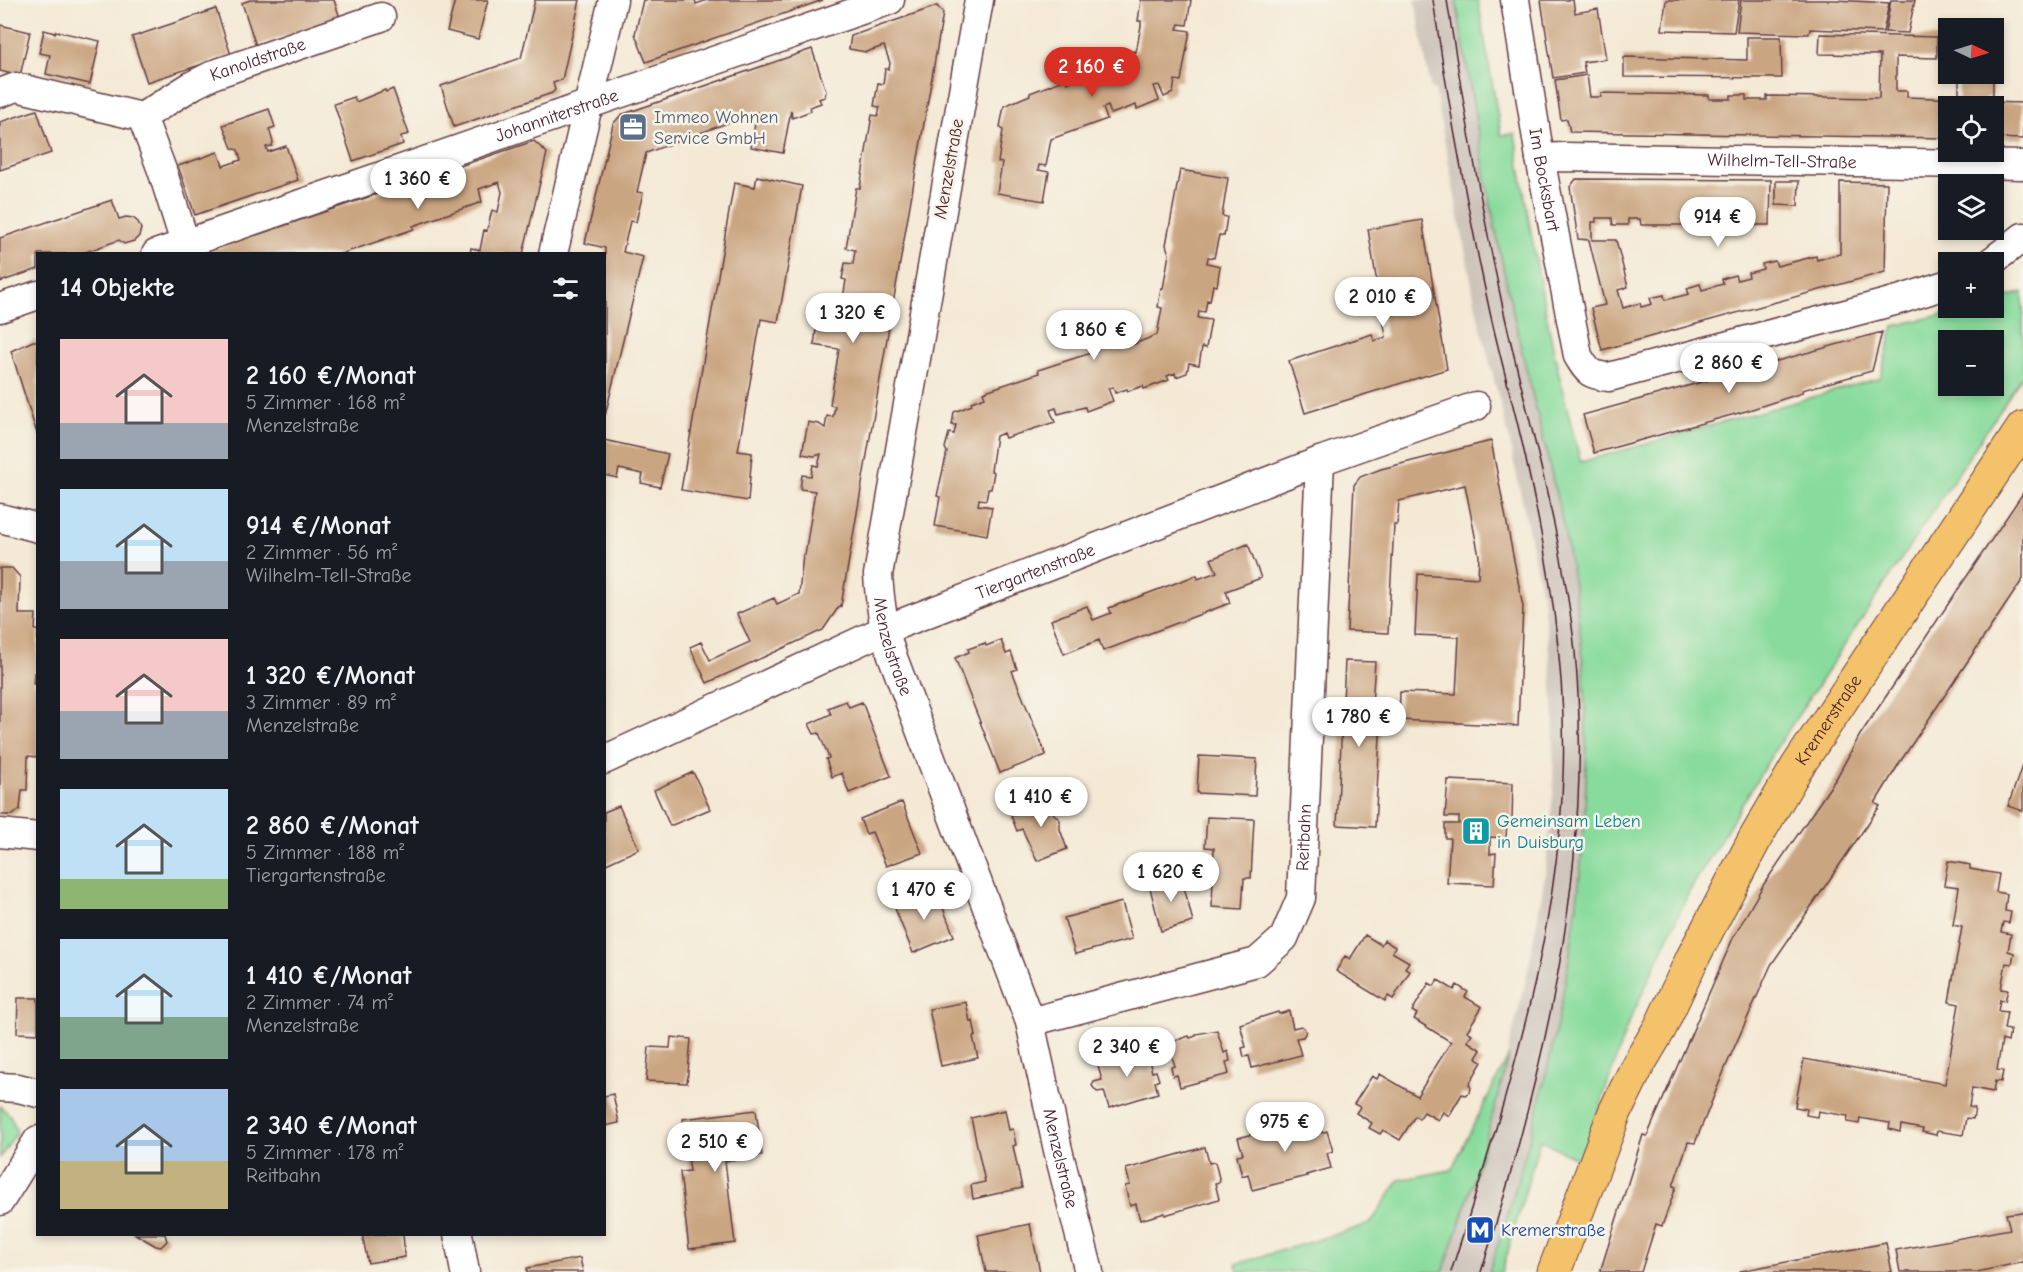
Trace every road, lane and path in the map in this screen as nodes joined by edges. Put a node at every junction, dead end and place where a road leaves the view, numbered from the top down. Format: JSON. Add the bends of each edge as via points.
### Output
{"nodes":[{"id":1,"x":613,"y":0,"type":"edge"},
{"id":2,"x":890,"y":0,"type":"edge"},
{"id":3,"x":979,"y":0,"type":"edge"},
{"id":4,"x":1515,"y":0,"type":"edge"},
{"id":5,"x":381,"y":17,"type":"dead end"},
{"id":6,"x":0,"y":93,"type":"edge"},
{"id":7,"x":589,"y":103,"type":"junction"},
{"id":8,"x":142,"y":117,"type":"junction"},
{"id":9,"x":1540,"y":158,"type":"junction"},
{"id":10,"x":2023,"y":165,"type":"edge"},
{"id":11,"x":2023,"y":237,"type":"edge"},
{"id":12,"x":185,"y":243,"type":"junction"},
{"id":13,"x":161,"y":252,"type":"edge"},
{"id":14,"x":553,"y":252,"type":"edge"},
{"id":15,"x":2004,"y":252,"type":"edge"},
{"id":16,"x":1938,"y":287,"type":"edge"},
{"id":17,"x":36,"y":296,"type":"edge"},
{"id":18,"x":0,"y":308,"type":"edge"},
{"id":19,"x":1476,"y":406,"type":"dead end"},
{"id":20,"x":2023,"y":428,"type":"edge"},
{"id":21,"x":1320,"y":461,"type":"junction"},
{"id":22,"x":0,"y":518,"type":"edge"},
{"id":23,"x":36,"y":527,"type":"edge"},
{"id":24,"x":884,"y":630,"type":"junction"},
{"id":25,"x":606,"y":759,"type":"edge"},
{"id":26,"x":0,"y":833,"type":"edge"},
{"id":27,"x":36,"y":837,"type":"edge"},
{"id":28,"x":1030,"y":1022,"type":"junction"},
{"id":29,"x":1660,"y":1028,"type":"junction"},
{"id":30,"x":0,"y":1087,"type":"edge"},
{"id":31,"x":36,"y":1092,"type":"edge"},
{"id":32,"x":36,"y":1143,"type":"edge"},
{"id":33,"x":0,"y":1201,"type":"edge"},
{"id":34,"x":458,"y":1236,"type":"edge"},
{"id":35,"x":465,"y":1272,"type":"edge"},
{"id":36,"x":1089,"y":1272,"type":"edge"},
{"id":37,"x":1554,"y":1272,"type":"edge"},
{"id":38,"x":1578,"y":1272,"type":"edge"}],
"edges":[{"from":1,"to":7,"type":"street"},
{"from":2,"to":7,"type":"street","name":"Johanniterstraße"},
{"from":3,"to":24,"type":"street","name":"Menzelstraße","via":[[878,575]]},
{"from":4,"to":9,"type":"street","name":"Im Bocksbart"},
{"from":5,"to":8,"type":"street","name":"Kanoldstraße","via":[[215,74]]},
{"from":6,"to":8,"type":"street","via":[[16,87]]},
{"from":7,"to":12,"type":"street","name":"Johanniterstraße"},
{"from":7,"to":14,"type":"street"},
{"from":8,"to":12,"type":"street"},
{"from":9,"to":10,"type":"street","name":"Wilhelm-Tell-Straße"},
{"from":9,"to":16,"type":"street","name":"Im Bocksbart","via":[[1578,356],[1593,375],[1609,377]]},
{"from":11,"to":15,"type":"street"},
{"from":12,"to":13,"type":"street","name":"Johanniterstraße"},
{"from":17,"to":18,"type":"street"},
{"from":19,"to":21,"type":"street","name":"Tiergartenstraße"},
{"from":20,"to":29,"type":"main road","name":"Kremerstraße","via":[[1797,767],[1720,902]]},
{"from":21,"to":24,"type":"street","name":"Tiergartenstraße"},
{"from":21,"to":28,"type":"street","name":"Reitbahn","via":[[1301,898],[1284,938],[1257,963]]},
{"from":22,"to":23,"type":"street"},
{"from":24,"to":25,"type":"street","name":"Tiergartenstraße"},
{"from":24,"to":28,"type":"street","name":"Menzelstraße"},
{"from":26,"to":27,"type":"street"},
{"from":28,"to":36,"type":"street","name":"Menzelstraße"},
{"from":29,"to":37,"type":"main road","name":"Kremerstraße","via":[[1615,1112]]},
{"from":29,"to":38,"type":"main road","name":"Kremerstraße"},
{"from":30,"to":31,"type":"street"},
{"from":32,"to":33,"type":"street"},
{"from":34,"to":35,"type":"street"}]}
